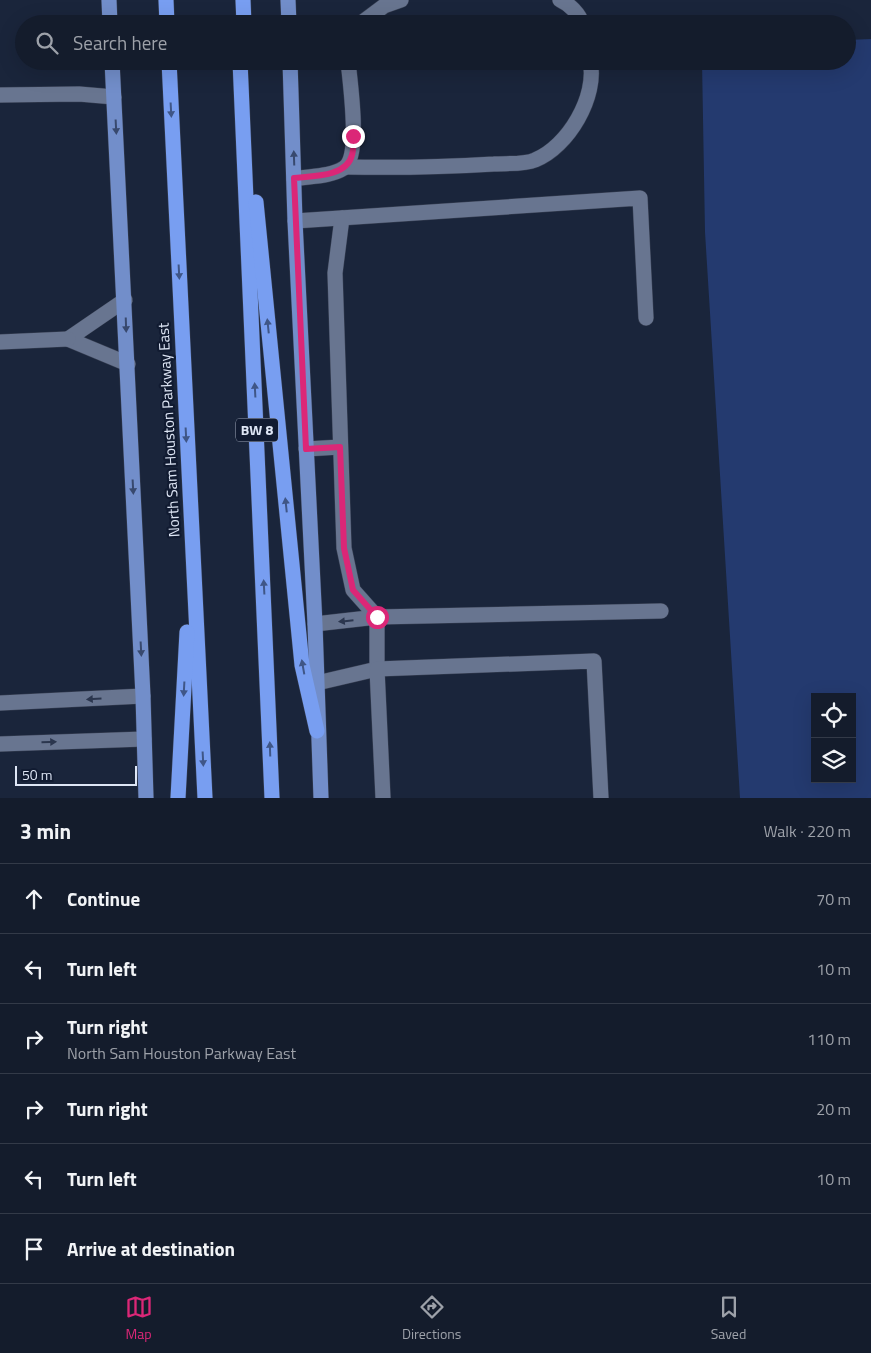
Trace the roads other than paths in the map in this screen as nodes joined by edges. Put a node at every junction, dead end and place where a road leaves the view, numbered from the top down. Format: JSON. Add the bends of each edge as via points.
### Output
{"nodes":[{"id":1,"x":109,"y":0,"type":"edge"},
{"id":2,"x":166,"y":0,"type":"edge"},
{"id":3,"x":237,"y":0,"type":"edge"},
{"id":4,"x":243,"y":0,"type":"edge"},
{"id":5,"x":288,"y":0,"type":"edge"},
{"id":6,"x":401,"y":0,"type":"edge"},
{"id":7,"x":560,"y":0,"type":"edge"},
{"id":8,"x":110,"y":15,"type":"edge"},
{"id":9,"x":167,"y":15,"type":"edge"},
{"id":10,"x":238,"y":15,"type":"edge"},
{"id":11,"x":244,"y":15,"type":"edge"},
{"id":12,"x":289,"y":15,"type":"edge"},
{"id":13,"x":372,"y":15,"type":"edge"},
{"id":14,"x":578,"y":15,"type":"edge"},
{"id":15,"x":112,"y":70,"type":"edge"},
{"id":16,"x":169,"y":70,"type":"edge"},
{"id":17,"x":240,"y":70,"type":"edge"},
{"id":18,"x":247,"y":70,"type":"edge"},
{"id":19,"x":290,"y":70,"type":"edge"},
{"id":20,"x":349,"y":70,"type":"edge"},
{"id":21,"x":593,"y":70,"type":"edge"},
{"id":22,"x":0,"y":95,"type":"edge"},
{"id":23,"x":114,"y":97,"type":"junction"},
{"id":24,"x":346,"y":167,"type":"junction"},
{"id":25,"x":294,"y":178,"type":"junction"},
{"id":26,"x":342,"y":218,"type":"junction"},
{"id":27,"x":295,"y":221,"type":"junction"},
{"id":28,"x":125,"y":300,"type":"junction"},
{"id":29,"x":646,"y":318,"type":"dead end"},
{"id":30,"x":68,"y":339,"type":"junction"},
{"id":31,"x":0,"y":342,"type":"edge"},
{"id":32,"x":128,"y":364,"type":"junction"},
{"id":33,"x":340,"y":447,"type":"junction"},
{"id":34,"x":306,"y":449,"type":"junction"},
{"id":35,"x":192,"y":553,"type":"junction"},
{"id":36,"x":661,"y":611,"type":"dead end"},
{"id":37,"x":377,"y":617,"type":"junction"},
{"id":38,"x":315,"y":624,"type":"junction"},
{"id":39,"x":377,"y":669,"type":"junction"},
{"id":40,"x":316,"y":682,"type":"junction"},
{"id":41,"x":143,"y":696,"type":"junction"},
{"id":42,"x":0,"y":703,"type":"edge"},
{"id":43,"x":317,"y":731,"type":"junction"},
{"id":44,"x":144,"y":739,"type":"junction"},
{"id":45,"x":0,"y":744,"type":"edge"},
{"id":46,"x":146,"y":798,"type":"edge"},
{"id":47,"x":178,"y":798,"type":"edge"},
{"id":48,"x":205,"y":798,"type":"edge"},
{"id":49,"x":272,"y":798,"type":"edge"},
{"id":50,"x":321,"y":798,"type":"edge"},
{"id":51,"x":383,"y":798,"type":"edge"},
{"id":52,"x":601,"y":798,"type":"edge"}],
"edges":[{"from":1,"to":8,"type":"main road"},
{"from":2,"to":9,"type":"highway"},
{"from":3,"to":10,"type":"highway"},
{"from":4,"to":11,"type":"highway"},
{"from":5,"to":12,"type":"main road"},
{"from":6,"to":13,"type":"street"},
{"from":7,"to":14,"type":"street"},
{"from":15,"to":23,"type":"main road"},
{"from":16,"to":35,"type":"highway","name":"North Sam Houston Parkway East","one_way":true},
{"from":49,"to":17,"type":"highway","number":"BW 8","one_way":true},
{"from":43,"to":18,"type":"highway","one_way":true,"via":[[302,665],[261,256]]},
{"from":25,"to":19,"type":"main road","one_way":true},
{"from":20,"to":24,"type":"street","via":[[353,136],[352,156]]},
{"from":21,"to":24,"type":"street","via":[[581,116],[550,152],[533,161],[424,169]]},
{"from":22,"to":23,"type":"street"},
{"from":23,"to":28,"type":"main road","one_way":true},
{"from":24,"to":25,"type":"street","via":[[334,173]]},
{"from":25,"to":27,"type":"main road"},
{"from":26,"to":27,"type":"street"},
{"from":26,"to":29,"type":"street","via":[[640,198]]},
{"from":26,"to":33,"type":"street","via":[[334,273]]},
{"from":27,"to":34,"type":"main road"},
{"from":28,"to":30,"type":"street"},
{"from":28,"to":32,"type":"main road","one_way":true},
{"from":30,"to":31,"type":"street"},
{"from":30,"to":32,"type":"street"},
{"from":32,"to":41,"type":"main road","one_way":true},
{"from":33,"to":34,"type":"street"},
{"from":33,"to":37,"type":"street","via":[[344,548],[353,590]]},
{"from":34,"to":38,"type":"main road"},
{"from":35,"to":47,"type":"highway","one_way":true},
{"from":35,"to":48,"type":"highway","name":"North Sam Houston Parkway East","one_way":true},
{"from":36,"to":37,"type":"street"},
{"from":37,"to":38,"type":"street","one_way":true},
{"from":37,"to":39,"type":"street"},
{"from":38,"to":40,"type":"main road"},
{"from":39,"to":40,"type":"street"},
{"from":39,"to":51,"type":"street"},
{"from":39,"to":52,"type":"street","via":[[594,661]]},
{"from":40,"to":43,"type":"main road"},
{"from":41,"to":42,"type":"street","one_way":true},
{"from":41,"to":44,"type":"main road"},
{"from":43,"to":50,"type":"main road"},
{"from":45,"to":44,"type":"street","one_way":true},
{"from":44,"to":46,"type":"main road"}]}
